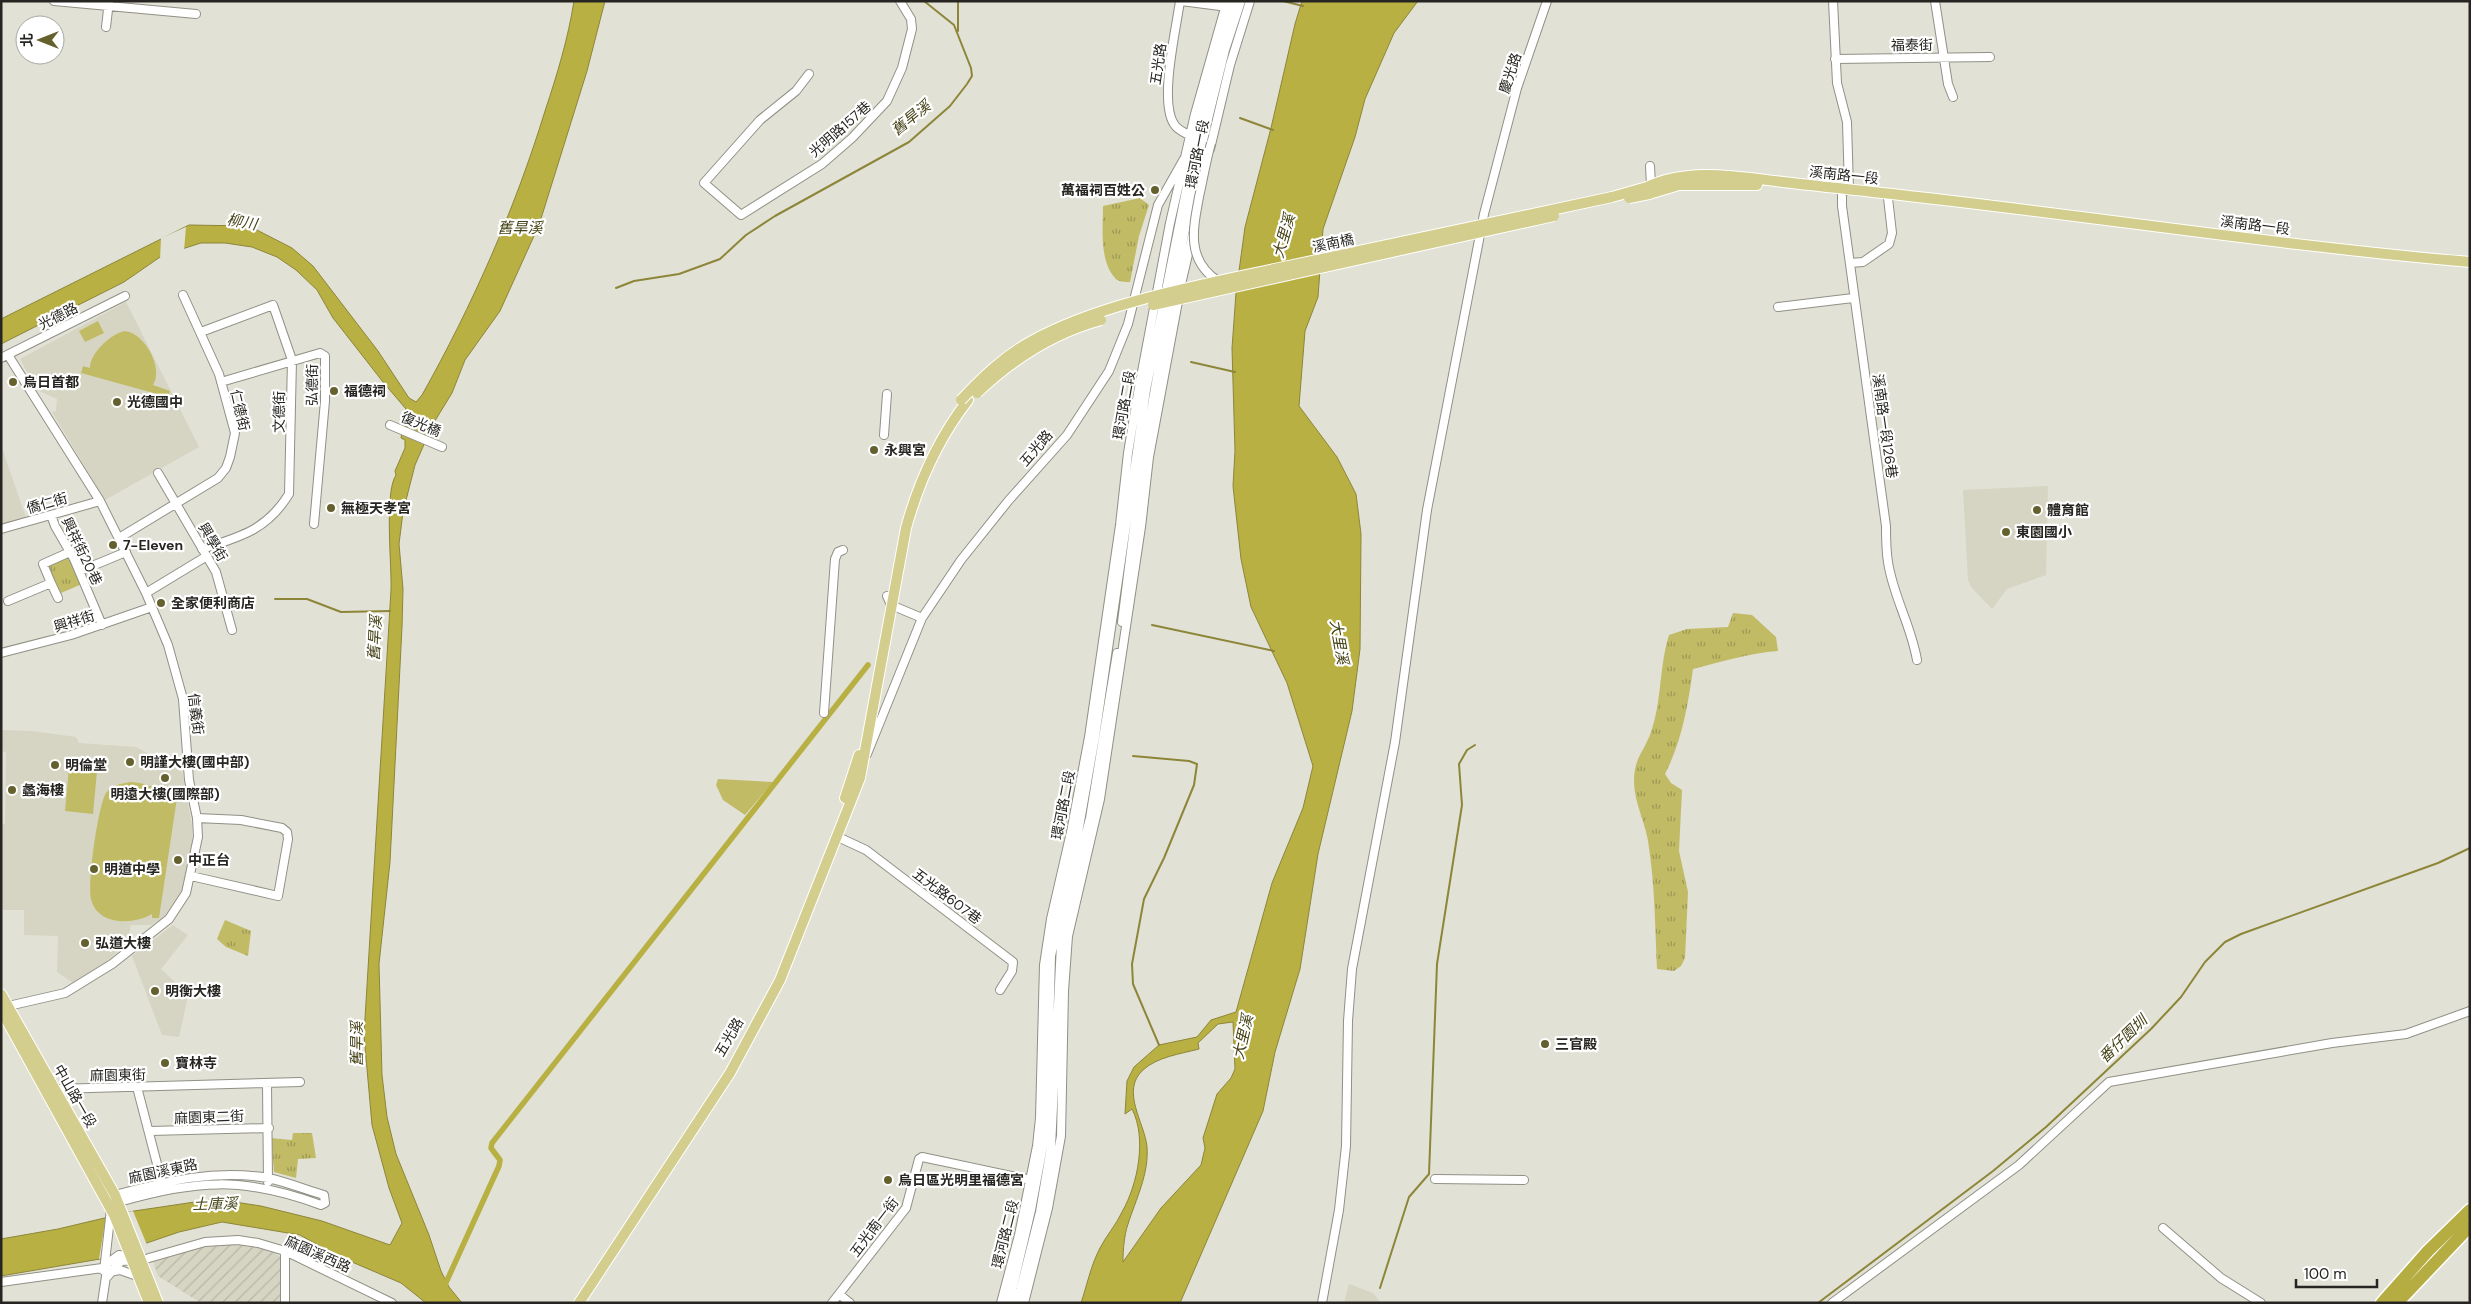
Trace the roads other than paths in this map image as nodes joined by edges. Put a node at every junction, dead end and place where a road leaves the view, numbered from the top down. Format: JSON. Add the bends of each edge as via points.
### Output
{"nodes":[{"id":1,"x":54,"y":1,"type":"edge"},
{"id":2,"x":900,"y":1,"type":"edge"},
{"id":3,"x":1180,"y":1,"type":"edge"},
{"id":4,"x":1241,"y":1,"type":"edge"},
{"id":5,"x":1250,"y":1,"type":"edge"},
{"id":6,"x":1547,"y":1,"type":"edge"},
{"id":7,"x":1833,"y":1,"type":"edge"},
{"id":8,"x":1935,"y":1,"type":"edge"},
{"id":9,"x":74,"y":2,"type":"edge"},
{"id":10,"x":109,"y":4,"type":"edge"},
{"id":11,"x":1232,"y":6,"type":"edge"},
{"id":12,"x":196,"y":14,"type":"dead end"},
{"id":13,"x":106,"y":27,"type":"dead end"},
{"id":14,"x":1945,"y":57,"type":"junction"},
{"id":15,"x":1990,"y":57,"type":"dead end"},
{"id":16,"x":1835,"y":59,"type":"junction"},
{"id":17,"x":809,"y":74,"type":"dead end"},
{"id":18,"x":1953,"y":97,"type":"dead end"},
{"id":19,"x":1196,"y":140,"type":"junction"},
{"id":20,"x":1210,"y":143,"type":"junction"},
{"id":21,"x":1190,"y":152,"type":"junction"},
{"id":22,"x":1206,"y":162,"type":"junction"},
{"id":23,"x":1650,"y":166,"type":"dead end"},
{"id":24,"x":1649,"y":188,"type":"junction"},
{"id":25,"x":1845,"y":191,"type":"junction"},
{"id":26,"x":1885,"y":196,"type":"junction"},
{"id":27,"x":2470,"y":262,"type":"edge"},
{"id":28,"x":1850,"y":263,"type":"junction"},
{"id":29,"x":1218,"y":281,"type":"junction"},
{"id":30,"x":125,"y":296,"type":"dead end"},
{"id":31,"x":183,"y":296,"type":"dead end"},
{"id":32,"x":1854,"y":298,"type":"junction"},
{"id":33,"x":1778,"y":307,"type":"dead end"},
{"id":34,"x":1164,"y":313,"type":"junction"},
{"id":35,"x":200,"y":332,"type":"junction"},
{"id":36,"x":5,"y":357,"type":"edge"},
{"id":37,"x":292,"y":360,"type":"junction"},
{"id":38,"x":221,"y":382,"type":"junction"},
{"id":39,"x":887,"y":394,"type":"dead end"},
{"id":40,"x":965,"y":400,"type":"junction"},
{"id":41,"x":390,"y":425,"type":"dead end"},
{"id":42,"x":884,"y":435,"type":"dead end"},
{"id":43,"x":442,"y":447,"type":"dead end"},
{"id":44,"x":158,"y":473,"type":"dead end"},
{"id":45,"x":100,"y":501,"type":"junction"},
{"id":46,"x":175,"y":504,"type":"junction"},
{"id":47,"x":51,"y":515,"type":"junction"},
{"id":48,"x":314,"y":524,"type":"dead end"},
{"id":49,"x":1,"y":530,"type":"edge"},
{"id":50,"x":119,"y":538,"type":"junction"},
{"id":51,"x":202,"y":548,"type":"junction"},
{"id":52,"x":843,"y":550,"type":"dead end"},
{"id":53,"x":70,"y":552,"type":"junction"},
{"id":54,"x":126,"y":552,"type":"junction"},
{"id":55,"x":207,"y":556,"type":"junction"},
{"id":56,"x":80,"y":571,"type":"junction"},
{"id":57,"x":51,"y":584,"type":"junction"},
{"id":58,"x":146,"y":593,"type":"junction"},
{"id":59,"x":58,"y":598,"type":"dead end"},
{"id":60,"x":8,"y":601,"type":"dead end"},
{"id":61,"x":889,"y":601,"type":"junction"},
{"id":62,"x":152,"y":607,"type":"junction"},
{"id":63,"x":922,"y":618,"type":"junction"},
{"id":64,"x":102,"y":625,"type":"junction"},
{"id":65,"x":232,"y":630,"type":"dead end"},
{"id":66,"x":1,"y":653,"type":"edge"},
{"id":67,"x":1917,"y":660,"type":"dead end"},
{"id":68,"x":824,"y":713,"type":"dead end"},
{"id":69,"x":862,"y":759,"type":"junction"},
{"id":70,"x":197,"y":818,"type":"junction"},
{"id":71,"x":1074,"y":833,"type":"junction"},
{"id":72,"x":1089,"y":836,"type":"junction"},
{"id":73,"x":838,"y":837,"type":"junction"},
{"id":74,"x":1067,"y":866,"type":"junction"},
{"id":75,"x":1081,"y":870,"type":"junction"},
{"id":76,"x":191,"y":876,"type":"junction"},
{"id":77,"x":1000,"y":990,"type":"dead end"},
{"id":78,"x":1,"y":994,"type":"edge"},
{"id":79,"x":3,"y":1008,"type":"edge"},
{"id":80,"x":2470,"y":1011,"type":"edge"},
{"id":81,"x":300,"y":1082,"type":"dead end"},
{"id":82,"x":267,"y":1084,"type":"junction"},
{"id":83,"x":137,"y":1087,"type":"junction"},
{"id":84,"x":56,"y":1089,"type":"junction"},
{"id":85,"x":269,"y":1128,"type":"junction"},
{"id":86,"x":150,"y":1131,"type":"junction"},
{"id":87,"x":269,"y":1178,"type":"junction"},
{"id":88,"x":1031,"y":1180,"type":"junction"},
{"id":89,"x":1434,"y":1180,"type":"dead end"},
{"id":90,"x":1524,"y":1180,"type":"dead end"},
{"id":91,"x":163,"y":1186,"type":"junction"},
{"id":92,"x":267,"y":1188,"type":"junction"},
{"id":93,"x":115,"y":1208,"type":"junction"},
{"id":94,"x":2470,"y":1210,"type":"edge"},
{"id":95,"x":2470,"y":1226,"type":"edge"},
{"id":96,"x":2163,"y":1228,"type":"dead end"},
{"id":97,"x":285,"y":1251,"type":"junction"},
{"id":98,"x":135,"y":1257,"type":"junction"},
{"id":99,"x":106,"y":1272,"type":"junction"},
{"id":100,"x":140,"y":1277,"type":"junction"},
{"id":101,"x":1,"y":1282,"type":"edge"},
{"id":102,"x":839,"y":1294,"type":"junction"},
{"id":103,"x":384,"y":1297,"type":"junction"},
{"id":104,"x":157,"y":1302,"type":"edge"},
{"id":105,"x":102,"y":1303,"type":"edge"},
{"id":106,"x":284,"y":1303,"type":"edge"},
{"id":107,"x":375,"y":1303,"type":"edge"},
{"id":108,"x":392,"y":1303,"type":"edge"},
{"id":109,"x":573,"y":1303,"type":"edge"},
{"id":110,"x":579,"y":1303,"type":"edge"},
{"id":111,"x":832,"y":1303,"type":"edge"},
{"id":112,"x":850,"y":1303,"type":"edge"},
{"id":113,"x":1001,"y":1303,"type":"edge"},
{"id":114,"x":1009,"y":1303,"type":"edge"},
{"id":115,"x":1017,"y":1303,"type":"edge"},
{"id":116,"x":1024,"y":1303,"type":"edge"},
{"id":117,"x":1322,"y":1303,"type":"edge"},
{"id":118,"x":1832,"y":1303,"type":"edge"},
{"id":119,"x":2261,"y":1303,"type":"edge"},
{"id":120,"x":2382,"y":1303,"type":"edge"},
{"id":121,"x":2397,"y":1303,"type":"edge"}],
"edges":[{"from":1,"to":9,"type":"street"},
{"from":2,"to":17,"type":"street","name":"光明路157巷","via":[[912,29],[902,68],[887,101],[822,164],[741,215],[704,183],[760,120],[796,90]]},
{"from":3,"to":11,"type":"street"},
{"from":3,"to":19,"type":"street","name":"五光路","via":[[1169,77],[1168,109],[1176,127]]},
{"from":4,"to":11,"type":"street","name":"環河路一段"},
{"from":5,"to":11,"type":"street","name":"環河路一段"},
{"from":6,"to":117,"type":"street","name":"慶光路","via":[[1498,154],[1472,269],[1427,510],[1395,742],[1352,969],[1346,1146],[1340,1210]]},
{"from":7,"to":16,"type":"street"},
{"from":8,"to":14,"type":"street"},
{"from":9,"to":10,"type":"street"},
{"from":10,"to":12,"type":"street"},
{"from":10,"to":13,"type":"street"},
{"from":11,"to":19,"type":"street","name":"環河路一段"},
{"from":11,"to":19,"type":"street","name":"環河路一段","via":[[1226,50]]},
{"from":11,"to":20,"type":"street","name":"環河路一段","via":[[1230,65]]},
{"from":14,"to":15,"type":"street","name":"福泰街"},
{"from":14,"to":16,"type":"street","name":"福泰街"},
{"from":14,"to":18,"type":"street"},
{"from":16,"to":25,"type":"street","via":[[1837,83],[1847,122]]},
{"from":19,"to":20,"type":"street"},
{"from":19,"to":21,"type":"street"},
{"from":19,"to":21,"type":"street","name":"環河路一段"},
{"from":19,"to":22,"type":"street"},
{"from":19,"to":34,"type":"street","name":"環河路一段"},
{"from":20,"to":22,"type":"street","bridge":true},
{"from":20,"to":34,"type":"street","name":"環河路一段","via":[[1208,169]]},
{"from":21,"to":34,"type":"street","name":"環河路一段","via":[[1170,223]]},
{"from":21,"to":63,"type":"street","name":"五光路","via":[[1158,205],[1128,324],[1109,371],[1072,428],[961,560]]},
{"from":22,"to":29,"type":"street","bridge":true,"via":[[1192,241],[1199,264]]},
{"from":23,"to":24,"type":"street"},
{"from":24,"to":25,"type":"main road","name":"溪南路一段","via":[[1715,184]]},
{"from":24,"to":29,"type":"main road","name":"溪南橋","bridge":true},
{"from":24,"to":40,"type":"main road","name":"溪南橋","bridge":true,"via":[[1364,260],[1151,305],[1096,321],[1050,340],[1013,361]]},
{"from":25,"to":26,"type":"main road","name":"溪南路一段"},
{"from":25,"to":28,"type":"street","name":"溪南路一段126巷"},
{"from":26,"to":27,"type":"main road","name":"溪南路一段","via":[[2038,210],[2208,234]]},
{"from":26,"to":28,"type":"street","via":[[1892,234],[1889,244],[1864,262]]},
{"from":28,"to":32,"type":"street","name":"溪南路一段126巷"},
{"from":29,"to":40,"type":"main road","name":"溪南橋","bridge":true,"via":[[1057,328],[1016,350],[989,370]]},
{"from":30,"to":36,"type":"street","name":"光德路"},
{"from":31,"to":35,"type":"street","name":"仁德街"},
{"from":32,"to":33,"type":"street"},
{"from":32,"to":67,"type":"street","name":"溪南路一段126巷","via":[[1886,526],[1888,562],[1900,608],[1914,639]]},
{"from":34,"to":71,"type":"street","name":"環河路二段","via":[[1128,453]]},
{"from":34,"to":72,"type":"street","name":"環河路二段","via":[[1141,527],[1109,744]]},
{"from":35,"to":37,"type":"street","name":"文德街","via":[[273,305]]},
{"from":35,"to":38,"type":"street","name":"仁德街"},
{"from":36,"to":45,"type":"street","name":"信義街"},
{"from":37,"to":38,"type":"street","name":"弘德街"},
{"from":37,"to":48,"type":"street","name":"弘德街","via":[[320,353],[325,356],[326,363]]},
{"from":37,"to":51,"type":"street","name":"文德街","via":[[290,494],[262,526],[242,536]]},
{"from":38,"to":46,"type":"street","name":"仁德街","via":[[234,433],[228,463],[218,478]]},
{"from":39,"to":42,"type":"street"},
{"from":40,"to":61,"type":"main road","name":"五光路","via":[[916,492]]},
{"from":41,"to":43,"type":"street","name":"復光橋"},
{"from":44,"to":46,"type":"street","name":"興學街"},
{"from":45,"to":47,"type":"street","name":"僑仁街"},
{"from":45,"to":50,"type":"street","name":"信義街"},
{"from":46,"to":50,"type":"street","name":"仁德街"},
{"from":46,"to":51,"type":"street","name":"興學街"},
{"from":47,"to":49,"type":"street","name":"僑仁街"},
{"from":47,"to":53,"type":"street","name":"興祥街20巷"},
{"from":50,"to":54,"type":"street","name":"信義街"},
{"from":51,"to":55,"type":"street","name":"興學街"},
{"from":52,"to":68,"type":"street","via":[[834,559]]},
{"from":53,"to":56,"type":"street","name":"興祥街20巷"},
{"from":53,"to":57,"type":"street","via":[[43,564]]},
{"from":54,"to":56,"type":"street"},
{"from":54,"to":58,"type":"street","name":"信義街"},
{"from":55,"to":58,"type":"street"},
{"from":55,"to":65,"type":"street","name":"興學街","via":[[216,572]]},
{"from":56,"to":64,"type":"street","name":"興祥街20巷"},
{"from":57,"to":59,"type":"street"},
{"from":57,"to":60,"type":"street"},
{"from":58,"to":62,"type":"street","name":"信義街"},
{"from":61,"to":63,"type":"street"},
{"from":61,"to":69,"type":"main road","name":"五光路"},
{"from":62,"to":64,"type":"street","name":"興祥街"},
{"from":62,"to":70,"type":"street","name":"信義街","via":[[168,645],[183,699],[189,780]]},
{"from":63,"to":69,"type":"street","name":"五光路"},
{"from":64,"to":66,"type":"street","name":"興祥街"},
{"from":69,"to":73,"type":"main road","name":"五光路"},
{"from":69,"to":109,"type":"main road","name":"五光路","via":[[776,977],[752,1026]]},
{"from":70,"to":76,"type":"street","name":"信義街","via":[[198,837]]},
{"from":70,"to":76,"type":"street","via":[[241,820],[282,828],[288,839],[278,896]]},
{"from":71,"to":72,"type":"street"},
{"from":71,"to":74,"type":"street","name":"環河路二段"},
{"from":72,"to":75,"type":"street","name":"環河路二段"},
{"from":73,"to":77,"type":"street","name":"五光路607巷","via":[[866,850],[1013,962],[1012,971]]},
{"from":73,"to":110,"type":"main road","name":"五光路","via":[[780,980],[756,1028]]},
{"from":74,"to":75,"type":"street"},
{"from":74,"to":88,"type":"street","name":"環河路二段","via":[[1051,919],[1044,964],[1040,1118]]},
{"from":74,"to":114,"type":"street","name":"環河路二段","via":[[1051,956],[1043,1146],[1032,1210]]},
{"from":75,"to":115,"type":"street","name":"環河路二段","via":[[1068,902],[1059,962],[1051,1147],[1040,1212]]},
{"from":75,"to":116,"type":"street","name":"環河路二段","via":[[1068,936],[1060,1136],[1048,1208]]},
{"from":76,"to":79,"type":"street","name":"信義街","via":[[186,893],[169,919],[112,964],[65,993]]},
{"from":78,"to":79,"type":"main road","name":"中山路一段"},
{"from":79,"to":84,"type":"main road","name":"中山路一段"},
{"from":79,"to":93,"type":"main road","name":"中山路一段"},
{"from":80,"to":118,"type":"street","via":[[2406,1034],[2332,1043],[2109,1082],[2019,1166]]},
{"from":81,"to":82,"type":"street","name":"麻園東街"},
{"from":82,"to":83,"type":"street","name":"麻園東街"},
{"from":82,"to":85,"type":"street"},
{"from":83,"to":84,"type":"street","name":"麻園東街"},
{"from":83,"to":86,"type":"street"},
{"from":84,"to":93,"type":"main road","name":"中山路一段"},
{"from":85,"to":86,"type":"street","name":"麻園東二街"},
{"from":85,"to":87,"type":"street"},
{"from":86,"to":91,"type":"street"},
{"from":87,"to":91,"type":"street","name":"麻園溪東路","via":[[214,1174]]},
{"from":87,"to":92,"type":"street"},
{"from":87,"to":92,"type":"street","name":"麻園溪東路","via":[[324,1195],[325,1203],[320,1205]]},
{"from":88,"to":102,"type":"street","name":"五光南一街","via":[[922,1157],[906,1208]]},
{"from":88,"to":113,"type":"street","name":"環河路二段"},
{"from":89,"to":90,"type":"street"},
{"from":91,"to":92,"type":"street","name":"麻園溪東路","via":[[223,1183]]},
{"from":91,"to":93,"type":"street","name":"麻園溪東路"},
{"from":93,"to":98,"type":"main road"},
{"from":93,"to":99,"type":"street"},
{"from":94,"to":120,"type":"highway"},
{"from":95,"to":121,"type":"highway"},
{"from":96,"to":119,"type":"street","via":[[2221,1278]]},
{"from":97,"to":98,"type":"street","name":"麻園溪西路","via":[[238,1240],[205,1242]]},
{"from":97,"to":103,"type":"street","name":"麻園溪西路"},
{"from":97,"to":106,"type":"street"},
{"from":98,"to":99,"type":"street","name":"麻園溪西路","via":[[119,1255],[113,1258]]},
{"from":98,"to":100,"type":"main road"},
{"from":98,"to":104,"type":"main road"},
{"from":99,"to":100,"type":"street","via":[[120,1270]]},
{"from":99,"to":101,"type":"street"},
{"from":99,"to":105,"type":"street"},
{"from":100,"to":104,"type":"main road"},
{"from":102,"to":111,"type":"street","name":"五光南一街"},
{"from":102,"to":112,"type":"street"},
{"from":103,"to":107,"type":"street"},
{"from":103,"to":108,"type":"street","name":"麻園溪西路"}]}
